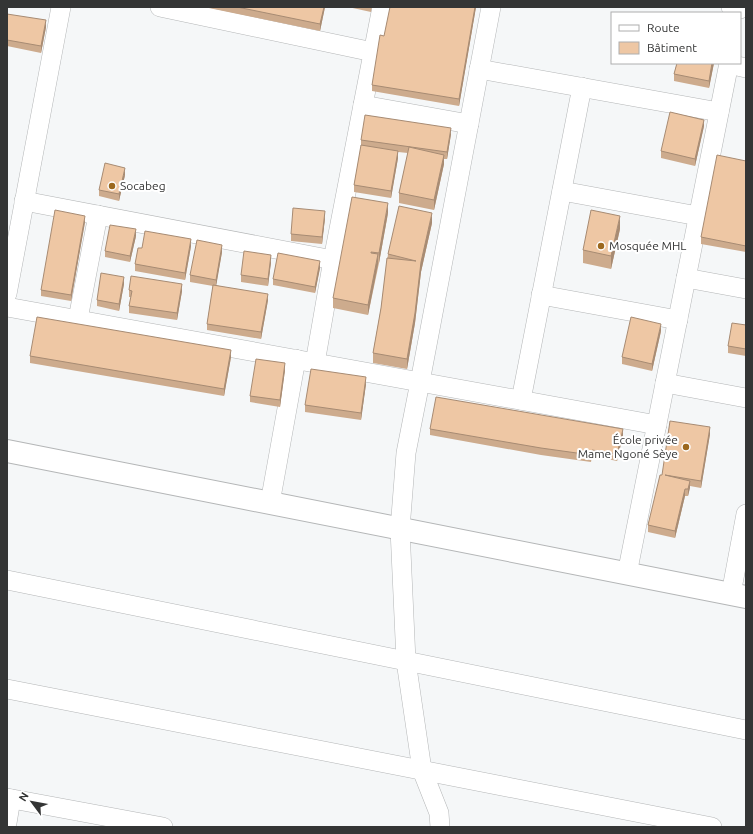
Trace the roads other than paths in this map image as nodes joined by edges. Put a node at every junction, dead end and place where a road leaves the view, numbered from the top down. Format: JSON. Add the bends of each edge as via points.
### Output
{"nodes":[{"id":1,"x":61,"y":7,"type":"edge"},
{"id":2,"x":160,"y":7,"type":"edge"},
{"id":3,"x":382,"y":7,"type":"edge"},
{"id":4,"x":491,"y":7,"type":"edge"},
{"id":5,"x":373,"y":52,"type":"junction"},
{"id":6,"x":735,"y":65,"type":"edge"},
{"id":7,"x":479,"y":69,"type":"junction"},
{"id":8,"x":582,"y":87,"type":"junction"},
{"id":9,"x":363,"y":105,"type":"junction"},
{"id":10,"x":719,"y":112,"type":"junction"},
{"id":11,"x":469,"y":124,"type":"junction"},
{"id":12,"x":562,"y":191,"type":"junction"},
{"id":13,"x":24,"y":202,"type":"junction"},
{"id":14,"x":98,"y":215,"type":"junction"},
{"id":15,"x":698,"y":216,"type":"junction"},
{"id":16,"x":333,"y":260,"type":"junction"},
{"id":17,"x":686,"y":278,"type":"junction"},
{"id":18,"x":746,"y":290,"type":"edge"},
{"id":19,"x":7,"y":294,"type":"edge"},
{"id":20,"x":541,"y":295,"type":"junction"},
{"id":21,"x":7,"y":306,"type":"edge"},
{"id":22,"x":78,"y":319,"type":"junction"},
{"id":23,"x":678,"y":320,"type":"junction"},
{"id":24,"x":296,"y":359,"type":"junction"},
{"id":25,"x":315,"y":363,"type":"junction"},
{"id":26,"x":420,"y":382,"type":"junction"},
{"id":27,"x":665,"y":383,"type":"junction"},
{"id":28,"x":746,"y":398,"type":"edge"},
{"id":29,"x":521,"y":400,"type":"junction"},
{"id":30,"x":657,"y":425,"type":"junction"},
{"id":31,"x":7,"y":451,"type":"edge"},
{"id":32,"x":270,"y":503,"type":"junction"},
{"id":33,"x":746,"y":514,"type":"edge"},
{"id":34,"x":400,"y":529,"type":"junction"},
{"id":35,"x":627,"y":574,"type":"junction"},
{"id":36,"x":7,"y":580,"type":"edge"},
{"id":37,"x":738,"y":596,"type":"edge"},
{"id":38,"x":406,"y":661,"type":"junction"},
{"id":39,"x":7,"y":689,"type":"edge"},
{"id":40,"x":746,"y":730,"type":"edge"},
{"id":41,"x":422,"y":770,"type":"junction"},
{"id":42,"x":9,"y":799,"type":"edge"},
{"id":43,"x":7,"y":823,"type":"edge"},
{"id":44,"x":163,"y":827,"type":"edge"},
{"id":45,"x":440,"y":827,"type":"edge"},
{"id":46,"x":712,"y":827,"type":"edge"}],
"edges":[{"from":1,"to":13,"type":"street"},
{"from":2,"to":5,"type":"street"},
{"from":3,"to":5,"type":"street"},
{"from":4,"to":7,"type":"street"},
{"from":5,"to":9,"type":"street"},
{"from":6,"to":10,"type":"street"},
{"from":7,"to":8,"type":"street"},
{"from":7,"to":11,"type":"street"},
{"from":8,"to":10,"type":"street"},
{"from":8,"to":12,"type":"street"},
{"from":9,"to":11,"type":"street"},
{"from":9,"to":16,"type":"street"},
{"from":10,"to":15,"type":"street"},
{"from":11,"to":26,"type":"street"},
{"from":12,"to":15,"type":"street"},
{"from":12,"to":20,"type":"street"},
{"from":13,"to":14,"type":"street"},
{"from":13,"to":19,"type":"street"},
{"from":14,"to":16,"type":"street"},
{"from":14,"to":22,"type":"street"},
{"from":15,"to":17,"type":"street"},
{"from":16,"to":25,"type":"street"},
{"from":17,"to":18,"type":"street"},
{"from":17,"to":23,"type":"street"},
{"from":20,"to":23,"type":"street"},
{"from":20,"to":29,"type":"street"},
{"from":21,"to":22,"type":"street"},
{"from":22,"to":24,"type":"street"},
{"from":23,"to":27,"type":"street"},
{"from":24,"to":25,"type":"street"},
{"from":24,"to":32,"type":"street"},
{"from":25,"to":26,"type":"street"},
{"from":26,"to":29,"type":"street"},
{"from":26,"to":34,"type":"street","via":[[406,453]]},
{"from":27,"to":28,"type":"street"},
{"from":27,"to":30,"type":"street"},
{"from":29,"to":30,"type":"street"},
{"from":30,"to":35,"type":"street"},
{"from":31,"to":32,"type":"street"},
{"from":32,"to":34,"type":"street"},
{"from":33,"to":37,"type":"street"},
{"from":34,"to":35,"type":"street"},
{"from":34,"to":38,"type":"street"},
{"from":35,"to":37,"type":"street"},
{"from":36,"to":38,"type":"street"},
{"from":38,"to":40,"type":"street"},
{"from":38,"to":41,"type":"street"},
{"from":39,"to":41,"type":"street"},
{"from":41,"to":45,"type":"street","via":[[439,813]]},
{"from":41,"to":46,"type":"street"},
{"from":42,"to":43,"type":"street"},
{"from":42,"to":44,"type":"street"}]}
